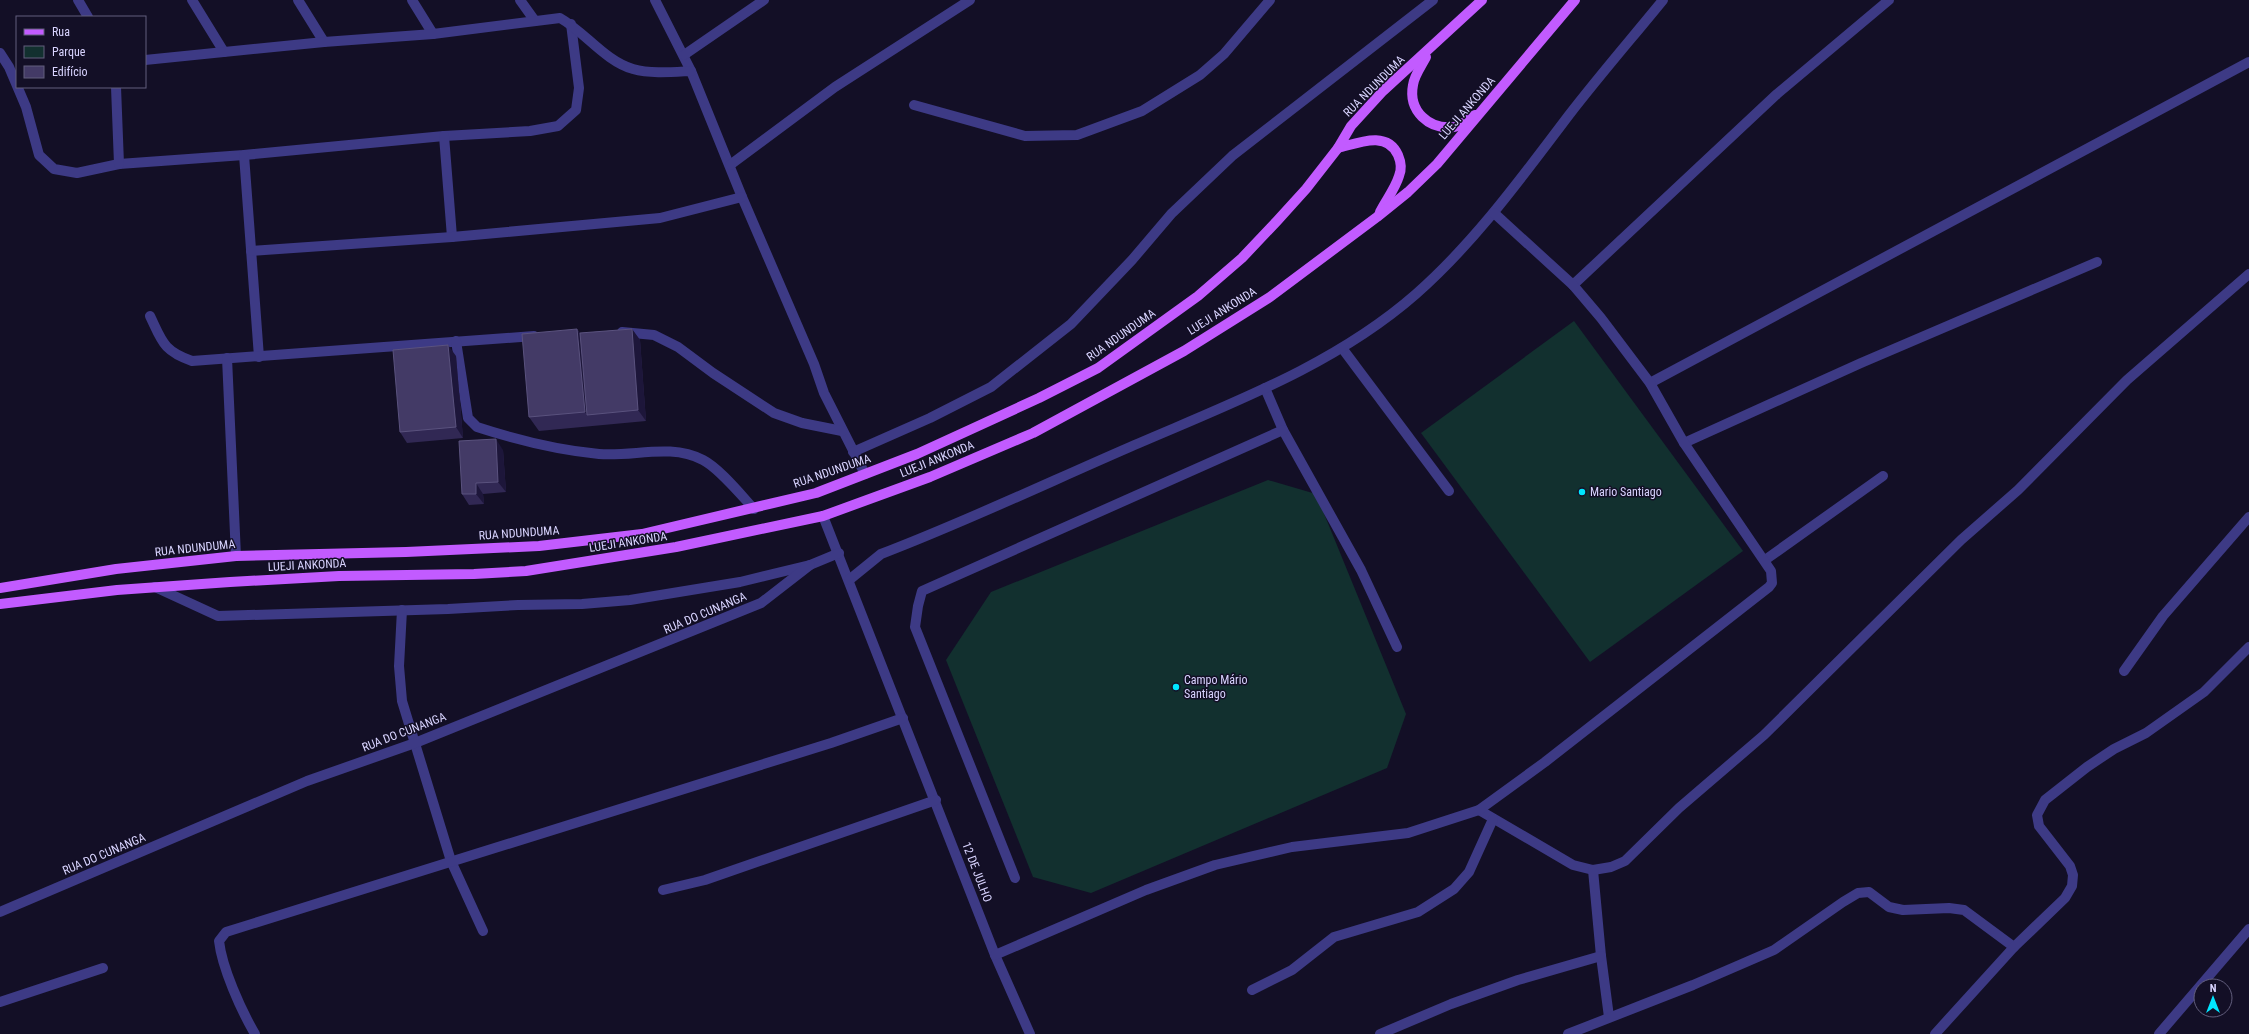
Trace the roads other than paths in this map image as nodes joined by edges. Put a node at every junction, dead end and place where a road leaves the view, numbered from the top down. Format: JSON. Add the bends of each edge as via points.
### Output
{"nodes":[{"id":1,"x":78,"y":0,"type":"edge"},
{"id":2,"x":192,"y":0,"type":"edge"},
{"id":3,"x":298,"y":0,"type":"edge"},
{"id":4,"x":412,"y":0,"type":"edge"},
{"id":5,"x":520,"y":0,"type":"edge"},
{"id":6,"x":530,"y":0,"type":"edge"},
{"id":7,"x":655,"y":0,"type":"edge"},
{"id":8,"x":764,"y":0,"type":"edge"},
{"id":9,"x":970,"y":0,"type":"edge"},
{"id":10,"x":1270,"y":0,"type":"edge"},
{"id":11,"x":1433,"y":0,"type":"edge"},
{"id":12,"x":1482,"y":0,"type":"edge"},
{"id":13,"x":1575,"y":0,"type":"edge"},
{"id":14,"x":1663,"y":0,"type":"edge"},
{"id":15,"x":1889,"y":0,"type":"edge"},
{"id":16,"x":87,"y":16,"type":"edge"},
{"id":17,"x":536,"y":21,"type":"junction"},
{"id":18,"x":571,"y":24,"type":"junction"},
{"id":19,"x":433,"y":34,"type":"junction"},
{"id":20,"x":324,"y":42,"type":"junction"},
{"id":21,"x":224,"y":52,"type":"junction"},
{"id":22,"x":1428,"y":52,"type":"junction"},
{"id":23,"x":0,"y":53,"type":"edge"},
{"id":24,"x":684,"y":55,"type":"junction"},
{"id":25,"x":146,"y":60,"type":"edge"},
{"id":26,"x":2249,"y":62,"type":"edge"},
{"id":27,"x":691,"y":71,"type":"junction"},
{"id":28,"x":16,"y":83,"type":"edge"},
{"id":29,"x":18,"y":88,"type":"edge"},
{"id":30,"x":116,"y":88,"type":"edge"},
{"id":31,"x":914,"y":105,"type":"dead end"},
{"id":32,"x":1484,"y":110,"type":"junction"},
{"id":33,"x":444,"y":136,"type":"junction"},
{"id":34,"x":1338,"y":148,"type":"junction"},
{"id":35,"x":244,"y":155,"type":"junction"},
{"id":36,"x":120,"y":164,"type":"junction"},
{"id":37,"x":730,"y":165,"type":"junction"},
{"id":38,"x":742,"y":197,"type":"junction"},
{"id":39,"x":1494,"y":213,"type":"junction"},
{"id":40,"x":1377,"y":217,"type":"junction"},
{"id":41,"x":452,"y":237,"type":"junction"},
{"id":42,"x":251,"y":251,"type":"junction"},
{"id":43,"x":2096,"y":262,"type":"dead end"},
{"id":44,"x":2249,"y":274,"type":"edge"},
{"id":45,"x":1573,"y":285,"type":"junction"},
{"id":46,"x":150,"y":316,"type":"dead end"},
{"id":47,"x":609,"y":333,"type":"edge"},
{"id":48,"x":541,"y":336,"type":"edge"},
{"id":49,"x":456,"y":341,"type":"junction"},
{"id":50,"x":1342,"y":348,"type":"junction"},
{"id":51,"x":259,"y":357,"type":"junction"},
{"id":52,"x":227,"y":358,"type":"junction"},
{"id":53,"x":1650,"y":383,"type":"junction"},
{"id":54,"x":1265,"y":388,"type":"junction"},
{"id":55,"x":1283,"y":430,"type":"junction"},
{"id":56,"x":842,"y":431,"type":"junction"},
{"id":57,"x":1684,"y":443,"type":"junction"},
{"id":58,"x":853,"y":452,"type":"junction"},
{"id":59,"x":865,"y":474,"type":"junction"},
{"id":60,"x":1882,"y":476,"type":"dead end"},
{"id":61,"x":1449,"y":491,"type":"dead end"},
{"id":62,"x":754,"y":509,"type":"junction"},
{"id":63,"x":823,"y":516,"type":"junction"},
{"id":64,"x":2249,"y":517,"type":"edge"},
{"id":65,"x":839,"y":553,"type":"junction"},
{"id":66,"x":236,"y":556,"type":"junction"},
{"id":67,"x":1765,"y":560,"type":"junction"},
{"id":68,"x":810,"y":564,"type":"junction"},
{"id":69,"x":849,"y":580,"type":"junction"},
{"id":70,"x":0,"y":588,"type":"edge"},
{"id":71,"x":156,"y":588,"type":"junction"},
{"id":72,"x":0,"y":604,"type":"edge"},
{"id":73,"x":402,"y":610,"type":"junction"},
{"id":74,"x":1397,"y":647,"type":"dead end"},
{"id":75,"x":2249,"y":647,"type":"edge"},
{"id":76,"x":2124,"y":671,"type":"dead end"},
{"id":77,"x":903,"y":718,"type":"junction"},
{"id":78,"x":414,"y":743,"type":"junction"},
{"id":79,"x":936,"y":800,"type":"junction"},
{"id":80,"x":1478,"y":810,"type":"junction"},
{"id":81,"x":1493,"y":819,"type":"junction"},
{"id":82,"x":451,"y":860,"type":"junction"},
{"id":83,"x":1593,"y":870,"type":"junction"},
{"id":84,"x":1014,"y":878,"type":"dead end"},
{"id":85,"x":663,"y":890,"type":"dead end"},
{"id":86,"x":0,"y":912,"type":"edge"},
{"id":87,"x":2249,"y":929,"type":"edge"},
{"id":88,"x":483,"y":931,"type":"dead end"},
{"id":89,"x":2014,"y":947,"type":"junction"},
{"id":90,"x":995,"y":955,"type":"junction"},
{"id":91,"x":1601,"y":956,"type":"junction"},
{"id":92,"x":103,"y":968,"type":"dead end"},
{"id":93,"x":1252,"y":990,"type":"dead end"},
{"id":94,"x":0,"y":1002,"type":"edge"},
{"id":95,"x":1609,"y":1017,"type":"junction"},
{"id":96,"x":254,"y":1034,"type":"edge"},
{"id":97,"x":1030,"y":1034,"type":"edge"},
{"id":98,"x":1380,"y":1034,"type":"edge"},
{"id":99,"x":1568,"y":1034,"type":"edge"},
{"id":100,"x":1935,"y":1034,"type":"edge"},
{"id":101,"x":2159,"y":1034,"type":"edge"}],
"edges":[{"from":1,"to":16,"type":"street"},
{"from":2,"to":21,"type":"street"},
{"from":3,"to":20,"type":"street"},
{"from":4,"to":19,"type":"street"},
{"from":5,"to":17,"type":"street"},
{"from":6,"to":17,"type":"street"},
{"from":7,"to":24,"type":"street"},
{"from":8,"to":24,"type":"street"},
{"from":9,"to":37,"type":"street","via":[[835,87]]},
{"from":10,"to":31,"type":"street","via":[[1224,54],[1200,75],[1142,111],[1077,134],[1025,136]]},
{"from":11,"to":58,"type":"street","via":[[1232,156],[1172,213],[1132,260],[1071,324],[991,387],[930,418]]},
{"from":12,"to":22,"type":"main road","name":"RUA NDUNDUMA"},
{"from":13,"to":32,"type":"main road","name":"LUEJI ANKONDA"},
{"from":14,"to":39,"type":"street","via":[[1579,102]]},
{"from":15,"to":45,"type":"street","via":[[1777,94]]},
{"from":17,"to":18,"type":"street","via":[[560,18]]},
{"from":17,"to":19,"type":"street"},
{"from":18,"to":27,"type":"street","via":[[614,59],[632,68],[657,72]]},
{"from":18,"to":33,"type":"street","via":[[579,88],[576,110],[558,126],[530,131]]},
{"from":19,"to":20,"type":"street"},
{"from":20,"to":21,"type":"street"},
{"from":21,"to":25,"type":"street"},
{"from":22,"to":32,"type":"main road","via":[[1412,84],[1413,101],[1420,118],[1436,127],[1455,127]]},
{"from":22,"to":34,"type":"main road","name":"RUA NDUNDUMA","via":[[1383,91],[1351,126]]},
{"from":23,"to":28,"type":"street"},
{"from":24,"to":27,"type":"street"},
{"from":26,"to":53,"type":"street"},
{"from":27,"to":37,"type":"street"},
{"from":29,"to":36,"type":"street","via":[[26,107],[39,155],[54,169],[77,173]]},
{"from":30,"to":36,"type":"street"},
{"from":32,"to":40,"type":"main road","name":"LUEJI ANKONDA","via":[[1437,164]]},
{"from":33,"to":35,"type":"street"},
{"from":33,"to":41,"type":"street"},
{"from":34,"to":40,"type":"main road","via":[[1369,140],[1382,140],[1394,148],[1401,162],[1400,176]]},
{"from":34,"to":59,"type":"main road","name":"RUA NDUNDUMA","via":[[1306,189],[1242,258],[1198,296],[1098,368],[917,454]]},
{"from":35,"to":36,"type":"street"},
{"from":35,"to":42,"type":"street"},
{"from":37,"to":38,"type":"street"},
{"from":38,"to":41,"type":"street","via":[[660,218]]},
{"from":38,"to":56,"type":"street"},
{"from":39,"to":45,"type":"street"},
{"from":39,"to":50,"type":"street","via":[[1416,294],[1371,330]]},
{"from":40,"to":63,"type":"main road","name":"LUEJI ANKONDA","via":[[1270,297],[1184,351],[1033,433],[930,477]]},
{"from":41,"to":42,"type":"street"},
{"from":42,"to":51,"type":"street"},
{"from":43,"to":57,"type":"street","via":[[1861,363]]},
{"from":44,"to":83,"type":"street","via":[[2127,380],[2018,490],[1962,540],[1764,735],[1679,808],[1625,861]]},
{"from":45,"to":53,"type":"street"},
{"from":46,"to":52,"type":"street","via":[[161,339],[174,355],[192,360]]},
{"from":47,"to":56,"type":"street","via":[[654,335],[678,347],[774,413],[802,423]]},
{"from":48,"to":49,"type":"street"},
{"from":49,"to":51,"type":"street"},
{"from":49,"to":62,"type":"street","via":[[468,418],[477,427],[562,450],[601,454],[674,450],[704,460]]},
{"from":50,"to":54,"type":"street"},
{"from":50,"to":61,"type":"street"},
{"from":51,"to":52,"type":"street"},
{"from":52,"to":66,"type":"street"},
{"from":53,"to":57,"type":"street"},
{"from":54,"to":55,"type":"street"},
{"from":54,"to":69,"type":"street","via":[[881,554]]},
{"from":55,"to":74,"type":"street","via":[[1361,570]]},
{"from":55,"to":84,"type":"street","via":[[922,591],[915,627]]},
{"from":56,"to":58,"type":"street"},
{"from":57,"to":67,"type":"street"},
{"from":58,"to":59,"type":"street"},
{"from":59,"to":62,"type":"main road","name":"RUA NDUNDUMA","via":[[816,493]]},
{"from":60,"to":67,"type":"street"},
{"from":62,"to":66,"type":"main road","name":"RUA NDUNDUMA","via":[[642,534],[539,546]]},
{"from":63,"to":65,"type":"street","name":"12 DE JULHO"},
{"from":63,"to":71,"type":"main road","name":"LUEJI ANKONDA","via":[[676,547],[526,571],[339,576]]},
{"from":64,"to":76,"type":"street","via":[[2163,616]]},
{"from":65,"to":68,"type":"street"},
{"from":65,"to":69,"type":"street","name":"12 DE JULHO"},
{"from":66,"to":70,"type":"main road","name":"RUA NDUNDUMA","via":[[116,569]]},
{"from":67,"to":80,"type":"street","via":[[1773,577],[1769,587],[1545,762]]},
{"from":68,"to":73,"type":"street","via":[[740,582],[630,600]]},
{"from":68,"to":78,"type":"street","name":"RUA DO CUNANGA","via":[[761,603]]},
{"from":69,"to":77,"type":"street","name":"12 DE JULHO"},
{"from":71,"to":72,"type":"main road","name":"LUEJI ANKONDA"},
{"from":71,"to":73,"type":"street","via":[[218,616]]},
{"from":73,"to":78,"type":"street","via":[[399,666],[402,701]]},
{"from":75,"to":89,"type":"street","via":[[2204,692],[2153,728],[2087,767],[2046,800],[2037,815],[2039,826],[2070,866],[2073,875],[2072,886],[2065,898]]},
{"from":77,"to":79,"type":"street","name":"12 DE JULHO"},
{"from":77,"to":82,"type":"street","via":[[830,744]]},
{"from":78,"to":82,"type":"street"},
{"from":78,"to":86,"type":"street","name":"RUA DO CUNANGA","via":[[307,781]]},
{"from":79,"to":85,"type":"street","via":[[705,880]]},
{"from":79,"to":90,"type":"street","name":"12 DE JULHO"},
{"from":80,"to":81,"type":"street"},
{"from":80,"to":90,"type":"street","via":[[1408,833],[1292,847],[1215,865],[1146,890]]},
{"from":81,"to":83,"type":"street","via":[[1573,865]]},
{"from":81,"to":93,"type":"street","via":[[1469,872],[1454,890],[1418,912],[1334,937],[1292,970]]},
{"from":82,"to":88,"type":"street"},
{"from":82,"to":96,"type":"street","via":[[226,932],[219,941],[220,953]]},
{"from":83,"to":91,"type":"street"},
{"from":87,"to":101,"type":"street"},
{"from":89,"to":95,"type":"street","via":[[1964,910],[1903,910],[1889,907],[1869,892],[1858,893],[1774,950]]},
{"from":89,"to":100,"type":"street"},
{"from":90,"to":97,"type":"street","name":"12 DE JULHO"},
{"from":91,"to":95,"type":"street"},
{"from":91,"to":98,"type":"street","via":[[1518,980],[1451,1004]]},
{"from":92,"to":94,"type":"street"},
{"from":95,"to":99,"type":"street"}]}
